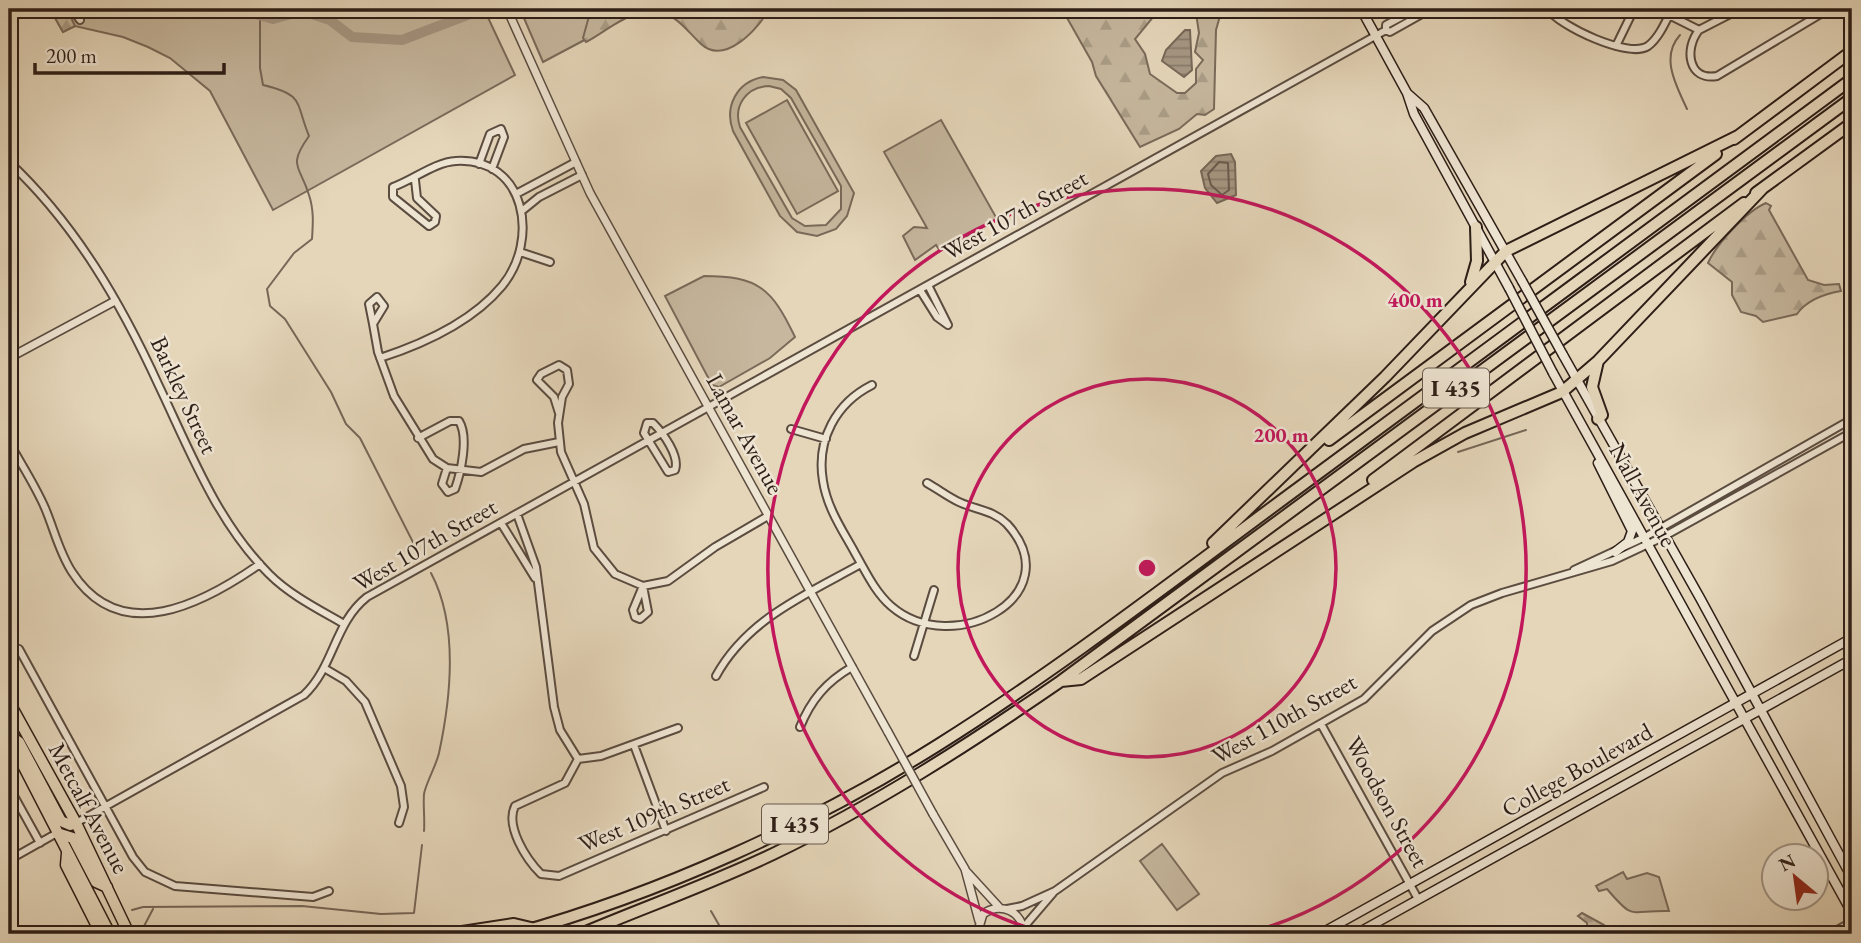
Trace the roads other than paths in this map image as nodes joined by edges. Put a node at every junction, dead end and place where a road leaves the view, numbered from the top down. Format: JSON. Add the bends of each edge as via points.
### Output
{"nodes":[{"id":1,"x":72,"y":9,"type":"edge"},
{"id":2,"x":508,"y":9,"type":"edge"},
{"id":3,"x":1361,"y":9,"type":"edge"},
{"id":4,"x":1416,"y":9,"type":"edge"},
{"id":5,"x":1431,"y":9,"type":"edge"},
{"id":6,"x":1548,"y":9,"type":"edge"},
{"id":7,"x":1634,"y":9,"type":"edge"},
{"id":8,"x":1740,"y":9,"type":"edge"},
{"id":9,"x":1829,"y":9,"type":"edge"},
{"id":10,"x":1671,"y":12,"type":"edge"},
{"id":11,"x":80,"y":20,"type":"dead end"},
{"id":12,"x":1386,"y":30,"type":"junction"},
{"id":13,"x":1699,"y":30,"type":"junction"},
{"id":14,"x":1376,"y":35,"type":"junction"},
{"id":15,"x":1616,"y":46,"type":"junction"},
{"id":16,"x":1852,"y":51,"type":"edge"},
{"id":17,"x":1852,"y":79,"type":"edge"},
{"id":18,"x":1408,"y":93,"type":"junction"},
{"id":19,"x":1852,"y":98,"type":"edge"},
{"id":20,"x":1852,"y":122,"type":"edge"},
{"id":21,"x":1738,"y":136,"type":"junction"},
{"id":22,"x":9,"y":162,"type":"edge"},
{"id":23,"x":576,"y":162,"type":"junction"},
{"id":24,"x":479,"y":164,"type":"junction"},
{"id":25,"x":492,"y":169,"type":"junction"},
{"id":26,"x":582,"y":175,"type":"junction"},
{"id":27,"x":415,"y":180,"type":"junction"},
{"id":28,"x":1762,"y":189,"type":"junction"},
{"id":29,"x":516,"y":194,"type":"junction"},
{"id":30,"x":523,"y":211,"type":"junction"},
{"id":31,"x":1476,"y":228,"type":"junction"},
{"id":32,"x":1506,"y":251,"type":"junction"},
{"id":33,"x":520,"y":252,"type":"junction"},
{"id":34,"x":1495,"y":261,"type":"junction"},
{"id":35,"x":550,"y":262,"type":"dead end"},
{"id":36,"x":928,"y":285,"type":"junction"},
{"id":37,"x":1470,"y":285,"type":"junction"},
{"id":38,"x":920,"y":289,"type":"junction"},
{"id":39,"x":116,"y":300,"type":"junction"},
{"id":40,"x":373,"y":324,"type":"dead end"},
{"id":41,"x":9,"y":358,"type":"edge"},
{"id":42,"x":380,"y":358,"type":"junction"},
{"id":43,"x":1598,"y":361,"type":"junction"},
{"id":44,"x":1576,"y":379,"type":"junction"},
{"id":45,"x":872,"y":385,"type":"dead end"},
{"id":46,"x":1562,"y":392,"type":"junction"},
{"id":47,"x":708,"y":407,"type":"junction"},
{"id":48,"x":559,"y":413,"type":"junction"},
{"id":49,"x":1598,"y":419,"type":"junction"},
{"id":50,"x":1852,"y":419,"type":"edge"},
{"id":51,"x":791,"y":429,"type":"dead end"},
{"id":52,"x":1852,"y":432,"type":"edge"},
{"id":53,"x":662,"y":433,"type":"junction"},
{"id":54,"x":418,"y":438,"type":"junction"},
{"id":55,"x":826,"y":439,"type":"junction"},
{"id":56,"x":648,"y":441,"type":"junction"},
{"id":57,"x":9,"y":442,"type":"edge"},
{"id":58,"x":559,"y":442,"type":"junction"},
{"id":59,"x":1591,"y":443,"type":"junction"},
{"id":60,"x":447,"y":468,"type":"junction"},
{"id":61,"x":460,"y":471,"type":"junction"},
{"id":62,"x":1288,"y":472,"type":"junction"},
{"id":63,"x":574,"y":482,"type":"junction"},
{"id":64,"x":928,"y":483,"type":"dead end"},
{"id":65,"x":517,"y":514,"type":"junction"},
{"id":66,"x":768,"y":516,"type":"junction"},
{"id":67,"x":1327,"y":517,"type":"junction"},
{"id":68,"x":501,"y":523,"type":"junction"},
{"id":69,"x":1661,"y":533,"type":"junction"},
{"id":70,"x":1646,"y":541,"type":"junction"},
{"id":71,"x":1615,"y":552,"type":"junction"},
{"id":72,"x":260,"y":564,"type":"junction"},
{"id":73,"x":861,"y":564,"type":"junction"},
{"id":74,"x":1571,"y":573,"type":"junction"},
{"id":75,"x":1179,"y":576,"type":"junction"},
{"id":76,"x":536,"y":579,"type":"junction"},
{"id":77,"x":643,"y":586,"type":"junction"},
{"id":78,"x":934,"y":590,"type":"dead end"},
{"id":79,"x":811,"y":592,"type":"junction"},
{"id":80,"x":924,"y":623,"type":"junction"},
{"id":81,"x":344,"y":624,"type":"junction"},
{"id":82,"x":1852,"y":638,"type":"edge"},
{"id":83,"x":19,"y":649,"type":"dead end"},
{"id":84,"x":914,"y":656,"type":"dead end"},
{"id":85,"x":1852,"y":659,"type":"edge"},
{"id":86,"x":852,"y":667,"type":"junction"},
{"id":87,"x":324,"y":668,"type":"junction"},
{"id":88,"x":716,"y":676,"type":"dead end"},
{"id":89,"x":1061,"y":681,"type":"junction"},
{"id":90,"x":1753,"y":695,"type":"junction"},
{"id":91,"x":9,"y":702,"type":"edge"},
{"id":92,"x":1738,"y":703,"type":"junction"},
{"id":93,"x":1762,"y":711,"type":"junction"},
{"id":94,"x":1746,"y":719,"type":"junction"},
{"id":95,"x":1321,"y":724,"type":"junction"},
{"id":96,"x":800,"y":727,"type":"dead end"},
{"id":97,"x":678,"y":728,"type":"dead end"},
{"id":98,"x":9,"y":737,"type":"edge"},
{"id":99,"x":634,"y":745,"type":"junction"},
{"id":100,"x":578,"y":759,"type":"junction"},
{"id":101,"x":764,"y":787,"type":"dead end"},
{"id":102,"x":9,"y":788,"type":"edge"},
{"id":103,"x":105,"y":807,"type":"junction"},
{"id":104,"x":76,"y":823,"type":"junction"},
{"id":105,"x":399,"y":824,"type":"dead end"},
{"id":106,"x":666,"y":831,"type":"junction"},
{"id":107,"x":57,"y":833,"type":"junction"},
{"id":108,"x":40,"y":843,"type":"junction"},
{"id":109,"x":67,"y":852,"type":"junction"},
{"id":110,"x":9,"y":860,"type":"edge"},
{"id":111,"x":965,"y":869,"type":"junction"},
{"id":112,"x":1852,"y":878,"type":"edge"},
{"id":113,"x":1411,"y":884,"type":"junction"},
{"id":114,"x":107,"y":887,"type":"junction"},
{"id":115,"x":329,"y":891,"type":"dead end"},
{"id":116,"x":1055,"y":891,"type":"junction"},
{"id":117,"x":1418,"y":900,"type":"junction"},
{"id":118,"x":1004,"y":908,"type":"junction"},
{"id":119,"x":1852,"y":913,"type":"edge"},
{"id":120,"x":620,"y":918,"type":"junction"},
{"id":121,"x":979,"y":921,"type":"junction"},
{"id":122,"x":1852,"y":922,"type":"edge"},
{"id":123,"x":533,"y":929,"type":"junction"},
{"id":124,"x":1023,"y":931,"type":"edge"},
{"id":125,"x":976,"y":933,"type":"edge"},
{"id":126,"x":100,"y":934,"type":"edge"},
{"id":127,"x":110,"y":934,"type":"edge"},
{"id":128,"x":129,"y":934,"type":"edge"},
{"id":129,"x":449,"y":934,"type":"edge"},
{"id":130,"x":514,"y":934,"type":"edge"},
{"id":131,"x":570,"y":934,"type":"edge"},
{"id":132,"x":581,"y":934,"type":"edge"},
{"id":133,"x":1320,"y":934,"type":"edge"},
{"id":134,"x":1356,"y":934,"type":"edge"},
{"id":135,"x":1830,"y":934,"type":"edge"}],
"edges":[{"from":1,"to":11,"type":"street"},
{"from":2,"to":23,"type":"street","name":"Lamar Avenue"},
{"from":3,"to":14,"type":"main road","name":"Nall Avenue"},
{"from":4,"to":12,"type":"street","name":"West 107th Street","via":[[1386,25]]},
{"from":5,"to":12,"type":"street","name":"West 107th Street","via":[[1390,32]]},
{"from":6,"to":15,"type":"street","via":[[1560,20]]},
{"from":7,"to":15,"type":"street"},
{"from":8,"to":13,"type":"street"},
{"from":9,"to":13,"type":"street","via":[[1707,78],[1696,74],[1691,65],[1694,36]]},
{"from":10,"to":13,"type":"street"},
{"from":10,"to":15,"type":"street","via":[[1647,47]]},
{"from":12,"to":14,"type":"street","name":"West 107th Street"},
{"from":14,"to":18,"type":"main road","name":"Nall Avenue"},
{"from":14,"to":36,"type":"street","name":"West 107th Street"},
{"from":16,"to":21,"type":"highway"},
{"from":17,"to":75,"type":"highway","number":"I 435"},
{"from":18,"to":31,"type":"main road","name":"Nall Avenue","via":[[1413,114]]},
{"from":18,"to":32,"type":"main road","name":"Nall Avenue","via":[[1424,108]]},
{"from":19,"to":89,"type":"highway","number":"I 435"},
{"from":20,"to":28,"type":"highway"},
{"from":21,"to":32,"type":"highway"},
{"from":21,"to":62,"type":"highway"},
{"from":22,"to":39,"type":"street","name":"Barkley Street","via":[[74,233]]},
{"from":23,"to":26,"type":"street","name":"Lamar Avenue"},
{"from":23,"to":29,"type":"street"},
{"from":24,"to":25,"type":"street"},
{"from":24,"to":25,"type":"street","via":[[490,134],[501,129],[504,137]]},
{"from":24,"to":27,"type":"street","via":[[446,163]]},
{"from":25,"to":29,"type":"street"},
{"from":26,"to":30,"type":"street","via":[[539,197]]},
{"from":26,"to":47,"type":"street","name":"Lamar Avenue"},
{"from":27,"to":27,"type":"street","via":[[416,198],[436,216],[431,226],[391,194],[393,187]]},
{"from":28,"to":43,"type":"highway"},
{"from":28,"to":67,"type":"highway"},
{"from":29,"to":30,"type":"street"},
{"from":30,"to":33,"type":"street"},
{"from":31,"to":34,"type":"main road","name":"Nall Avenue"},
{"from":31,"to":37,"type":"highway"},
{"from":32,"to":34,"type":"highway"},
{"from":32,"to":44,"type":"main road","name":"Nall Avenue","bridge":true},
{"from":33,"to":35,"type":"street"},
{"from":33,"to":42,"type":"street","via":[[505,283],[475,311]]},
{"from":34,"to":37,"type":"highway"},
{"from":34,"to":46,"type":"main road","name":"Nall Avenue","bridge":true},
{"from":36,"to":38,"type":"street","name":"West 107th Street"},
{"from":36,"to":38,"type":"street","via":[[948,325],[937,317]]},
{"from":37,"to":62,"type":"highway"},
{"from":38,"to":47,"type":"street","name":"West 107th Street"},
{"from":39,"to":41,"type":"street"},
{"from":39,"to":72,"type":"street","name":"Barkley Street","via":[[203,478]]},
{"from":40,"to":42,"type":"street"},
{"from":42,"to":54,"type":"street","via":[[394,396]]},
{"from":43,"to":44,"type":"highway"},
{"from":43,"to":49,"type":"highway","via":[[1592,387],[1602,415]]},
{"from":44,"to":46,"type":"highway"},
{"from":44,"to":49,"type":"main road","name":"Nall Avenue"},
{"from":45,"to":55,"type":"street","via":[[842,405]]},
{"from":46,"to":59,"type":"main road","name":"Nall Avenue"},
{"from":46,"to":67,"type":"highway","via":[[1432,451]]},
{"from":47,"to":53,"type":"street","name":"West 107th Street"},
{"from":47,"to":66,"type":"street","name":"Lamar Avenue"},
{"from":48,"to":48,"type":"street","via":[[569,384],[567,370],[559,365],[537,380],[554,397]]},
{"from":48,"to":58,"type":"street"},
{"from":49,"to":69,"type":"main road","name":"Nall Avenue"},
{"from":50,"to":69,"type":"street","name":"West 110th Street"},
{"from":51,"to":55,"type":"street"},
{"from":52,"to":69,"type":"street","name":"West 110th Street"},
{"from":53,"to":56,"type":"street","name":"West 107th Street"},
{"from":53,"to":56,"type":"street","name":"West 107th Street","via":[[647,423],[643,429]]},
{"from":53,"to":56,"type":"street","via":[[676,460],[675,470],[665,471]]},
{"from":54,"to":60,"type":"street"},
{"from":54,"to":61,"type":"street","via":[[459,421],[463,431]]},
{"from":55,"to":73,"type":"street","via":[[825,493]]},
{"from":56,"to":63,"type":"street","name":"West 107th Street"},
{"from":57,"to":72,"type":"street","via":[[74,575],[109,604],[144,614],[175,611]]},
{"from":58,"to":61,"type":"street","via":[[524,449],[491,469]]},
{"from":58,"to":63,"type":"street"},
{"from":59,"to":70,"type":"main road","name":"Nall Avenue"},
{"from":59,"to":71,"type":"main road","via":[[1602,475],[1632,531],[1628,542]]},
{"from":60,"to":61,"type":"street"},
{"from":60,"to":61,"type":"street","via":[[442,484],[448,492],[454,489]]},
{"from":62,"to":75,"type":"highway"},
{"from":63,"to":65,"type":"street","name":"West 107th Street"},
{"from":63,"to":77,"type":"street","via":[[599,557],[615,574]]},
{"from":64,"to":80,"type":"street","via":[[960,503],[994,514],[1009,527],[1024,553],[1025,566],[1017,591],[998,612],[962,626]]},
{"from":65,"to":68,"type":"street","name":"West 107th Street"},
{"from":65,"to":76,"type":"street","via":[[532,550]]},
{"from":66,"to":77,"type":"street","via":[[715,547],[675,578]]},
{"from":66,"to":79,"type":"street","name":"Lamar Avenue"},
{"from":67,"to":89,"type":"highway","via":[[1081,680]]},
{"from":68,"to":76,"type":"street"},
{"from":68,"to":81,"type":"street","name":"West 107th Street","via":[[367,597]]},
{"from":69,"to":70,"type":"street","name":"West 110th Street"},
{"from":69,"to":90,"type":"main road","name":"Nall Avenue"},
{"from":70,"to":71,"type":"street","name":"West 110th Street"},
{"from":70,"to":74,"type":"street","name":"West 110th Street","via":[[1590,569]]},
{"from":70,"to":92,"type":"main road","name":"Nall Avenue"},
{"from":71,"to":74,"type":"street","name":"West 110th Street"},
{"from":72,"to":81,"type":"street","name":"Barkley Street","via":[[292,593]]},
{"from":73,"to":79,"type":"street"},
{"from":73,"to":80,"type":"street","via":[[885,601]]},
{"from":74,"to":95,"type":"street","name":"West 110th Street","via":[[1502,593],[1459,612],[1426,637],[1372,693]]},
{"from":75,"to":123,"type":"highway","number":"I 435","via":[[991,710],[873,783],[699,867]]},
{"from":76,"to":100,"type":"street","via":[[554,707],[560,730]]},
{"from":77,"to":77,"type":"street","via":[[633,610],[640,619],[648,612]]},
{"from":78,"to":80,"type":"street"},
{"from":79,"to":86,"type":"street","name":"Lamar Avenue"},
{"from":79,"to":88,"type":"street","via":[[758,625]]},
{"from":80,"to":84,"type":"street"},
{"from":81,"to":87,"type":"street","name":"West 107th Street"},
{"from":82,"to":90,"type":"main road","name":"College Boulevard"},
{"from":83,"to":103,"type":"street"},
{"from":85,"to":93,"type":"main road","name":"College Boulevard"},
{"from":86,"to":96,"type":"street","via":[[824,687]]},
{"from":86,"to":111,"type":"street","name":"Lamar Avenue","bridge":true},
{"from":87,"to":103,"type":"street","name":"West 107th Street","via":[[295,702]]},
{"from":87,"to":105,"type":"street","via":[[346,681],[365,702],[401,786],[404,807]]},
{"from":89,"to":120,"type":"highway","number":"I 435","via":[[858,811],[733,873]]},
{"from":90,"to":92,"type":"main road","name":"College Boulevard"},
{"from":90,"to":93,"type":"main road","name":"Nall Avenue"},
{"from":91,"to":104,"type":"main road","name":"Metcalf Avenue"},
{"from":92,"to":94,"type":"main road","name":"Nall Avenue"},
{"from":92,"to":113,"type":"main road","name":"College Boulevard"},
{"from":93,"to":94,"type":"main road","name":"College Boulevard"},
{"from":93,"to":112,"type":"main road","name":"Nall Avenue"},
{"from":94,"to":117,"type":"main road","name":"College Boulevard"},
{"from":94,"to":119,"type":"main road","name":"Nall Avenue"},
{"from":95,"to":113,"type":"street","name":"Woodson Street"},
{"from":95,"to":116,"type":"street","name":"West 110th Street","via":[[1222,773]]},
{"from":97,"to":99,"type":"street"},
{"from":98,"to":104,"type":"main road","via":[[19,742],[61,821]]},
{"from":98,"to":107,"type":"main road","name":"Metcalf Avenue"},
{"from":99,"to":100,"type":"street"},
{"from":99,"to":106,"type":"street"},
{"from":100,"to":106,"type":"street","name":"West 109th Street","via":[[565,783],[521,801],[511,813],[514,831],[541,874],[559,876]]},
{"from":101,"to":106,"type":"street","name":"West 109th Street"},
{"from":102,"to":108,"type":"street"},
{"from":103,"to":104,"type":"street","name":"West 107th Street"},
{"from":103,"to":115,"type":"street","via":[[138,865],[175,886],[313,897]]},
{"from":104,"to":114,"type":"main road","name":"Metcalf Avenue"},
{"from":107,"to":108,"type":"street"},
{"from":107,"to":109,"type":"main road","name":"Metcalf Avenue"},
{"from":107,"to":114,"type":"main road","via":[[73,838],[96,882]]},
{"from":108,"to":110,"type":"street"},
{"from":109,"to":126,"type":"main road","via":[[66,865]]},
{"from":109,"to":127,"type":"main road","name":"Metcalf Avenue"},
{"from":111,"to":118,"type":"street","name":"Lamar Avenue","via":[[989,899]]},
{"from":111,"to":121,"type":"street","name":"Lamar Avenue"},
{"from":113,"to":117,"type":"street","name":"Woodson Street"},
{"from":113,"to":133,"type":"main road","name":"College Boulevard"},
{"from":114,"to":128,"type":"main road","name":"Metcalf Avenue"},
{"from":116,"to":118,"type":"street","name":"West 110th Street","via":[[1023,906]]},
{"from":116,"to":124,"type":"street","name":"West 110th Street"},
{"from":117,"to":134,"type":"main road","name":"College Boulevard"},
{"from":118,"to":121,"type":"street","via":[[988,911]]},
{"from":118,"to":124,"type":"street","name":"Lamar Avenue","via":[[1019,918]]},
{"from":120,"to":131,"type":"highway","number":"I 435"},
{"from":120,"to":132,"type":"highway"},
{"from":121,"to":125,"type":"street"},
{"from":122,"to":135,"type":"street"},
{"from":123,"to":129,"type":"highway","via":[[514,924]]},
{"from":123,"to":130,"type":"highway","number":"I 435"}]}
